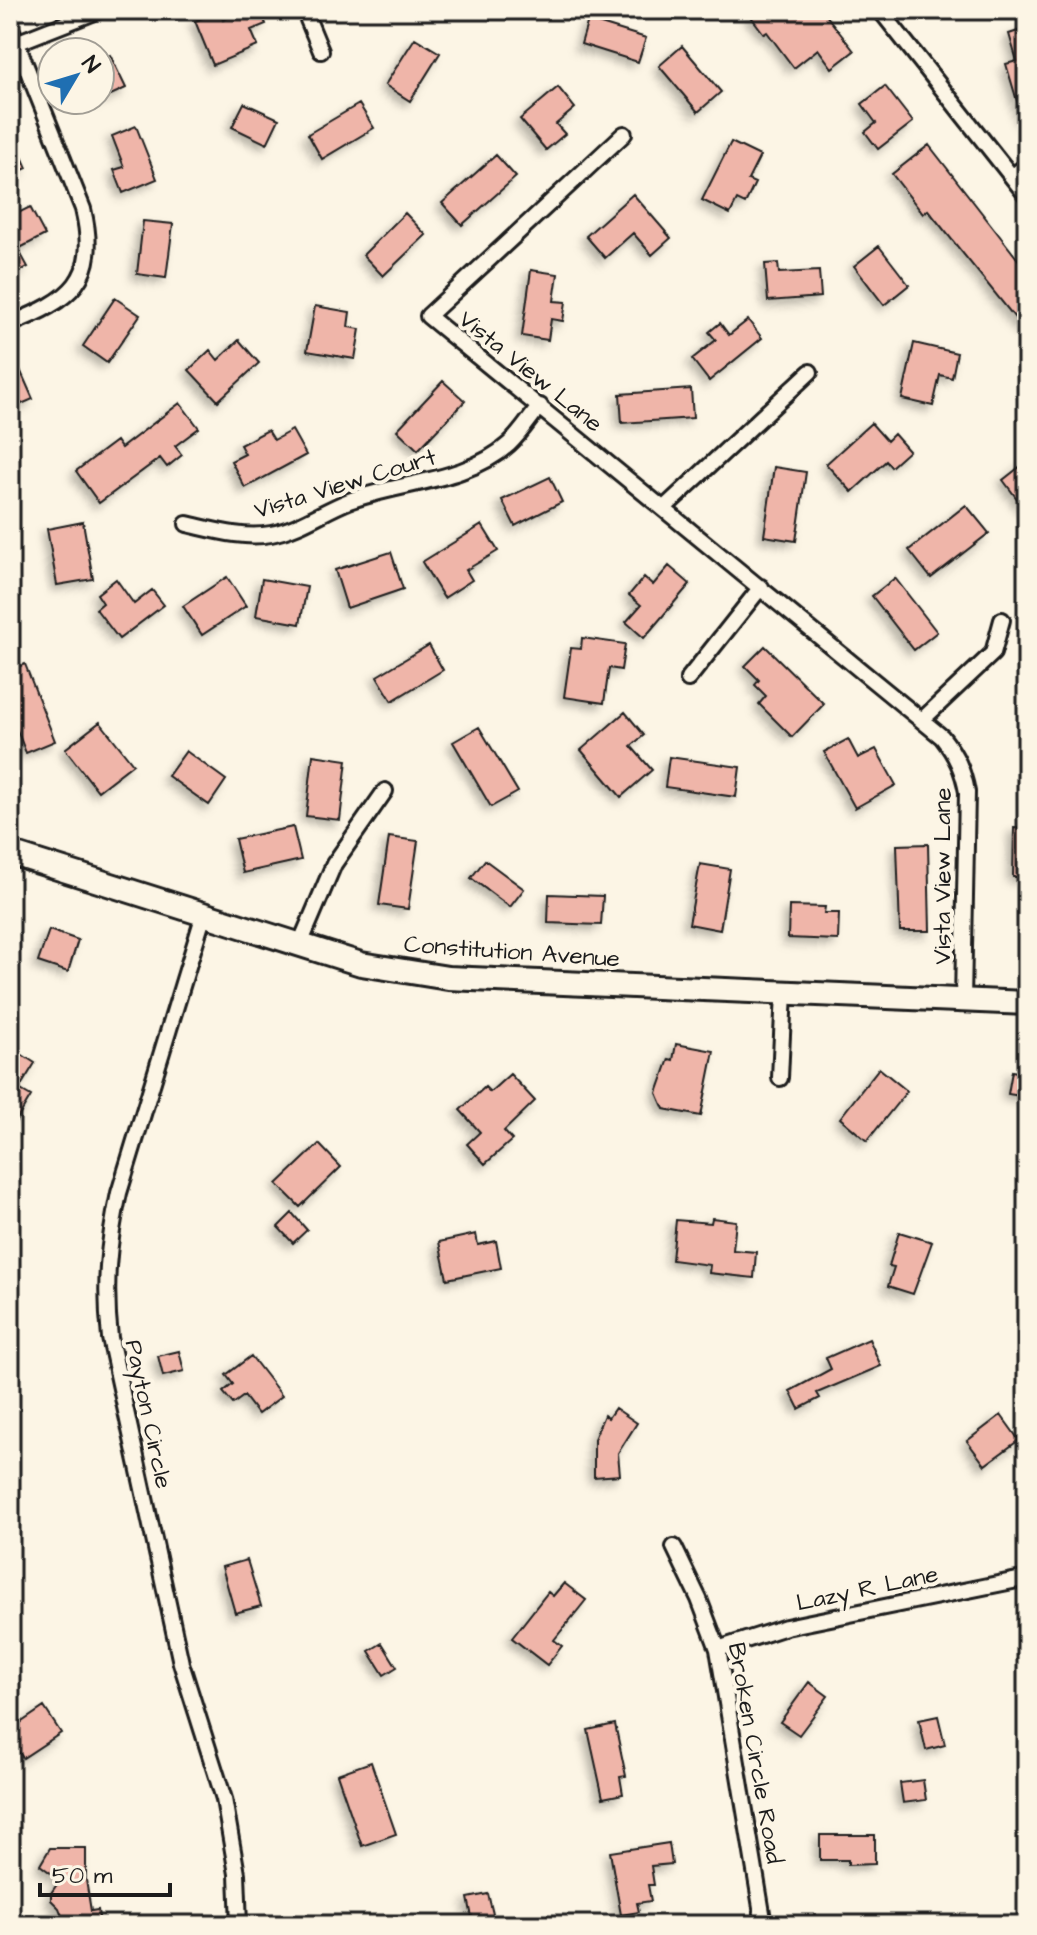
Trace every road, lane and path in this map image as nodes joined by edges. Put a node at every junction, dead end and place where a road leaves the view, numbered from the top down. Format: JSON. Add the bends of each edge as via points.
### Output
{"nodes":[{"id":1,"x":100,"y":10,"type":"edge"},
{"id":2,"x":304,"y":10,"type":"edge"},
{"id":3,"x":880,"y":10,"type":"edge"},
{"id":4,"x":10,"y":26,"type":"edge"},
{"id":5,"x":13,"y":44,"type":"edge"},
{"id":6,"x":321,"y":51,"type":"dead end"},
{"id":7,"x":624,"y":134,"type":"dead end"},
{"id":8,"x":1027,"y":165,"type":"edge"},
{"id":9,"x":1012,"y":177,"type":"junction"},
{"id":10,"x":1027,"y":196,"type":"edge"},
{"id":11,"x":10,"y":324,"type":"edge"},
{"id":12,"x":810,"y":372,"type":"dead end"},
{"id":13,"x":540,"y":406,"type":"junction"},
{"id":14,"x":664,"y":508,"type":"junction"},
{"id":15,"x":187,"y":524,"type":"dead end"},
{"id":16,"x":761,"y":587,"type":"junction"},
{"id":17,"x":1002,"y":620,"type":"dead end"},
{"id":18,"x":688,"y":679,"type":"dead end"},
{"id":19,"x":923,"y":719,"type":"junction"},
{"id":20,"x":385,"y":791,"type":"dead end"},
{"id":21,"x":10,"y":853,"type":"edge"},
{"id":22,"x":204,"y":914,"type":"junction"},
{"id":23,"x":300,"y":944,"type":"junction"},
{"id":24,"x":784,"y":992,"type":"junction"},
{"id":25,"x":963,"y":1000,"type":"junction"},
{"id":26,"x":1027,"y":1003,"type":"edge"},
{"id":27,"x":780,"y":1078,"type":"dead end"},
{"id":28,"x":674,"y":1547,"type":"dead end"},
{"id":29,"x":1027,"y":1578,"type":"edge"},
{"id":30,"x":718,"y":1649,"type":"junction"},
{"id":31,"x":239,"y":1925,"type":"edge"},
{"id":32,"x":764,"y":1925,"type":"edge"}],
"edges":[{"from":1,"to":5,"type":"street"},
{"from":2,"to":6,"type":"street"},
{"from":3,"to":9,"type":"street"},
{"from":4,"to":5,"type":"street"},
{"from":5,"to":11,"type":"street","via":[[83,209],[88,247],[70,292]]},
{"from":7,"to":13,"type":"street","name":"Vista View Lane","via":[[428,316]]},
{"from":8,"to":9,"type":"street"},
{"from":9,"to":10,"type":"street"},
{"from":12,"to":14,"type":"street"},
{"from":13,"to":14,"type":"street","name":"Vista View Lane"},
{"from":13,"to":15,"type":"street","name":"Vista View Court","via":[[510,443],[481,462],[354,499],[291,528],[247,536]]},
{"from":14,"to":16,"type":"street","name":"Vista View Lane"},
{"from":16,"to":18,"type":"street"},
{"from":16,"to":19,"type":"street","name":"Vista View Lane"},
{"from":17,"to":19,"type":"street","via":[[993,653]]},
{"from":19,"to":25,"type":"street","name":"Vista View Lane","via":[[954,752],[967,792]]},
{"from":20,"to":23,"type":"street","via":[[334,864]]},
{"from":21,"to":22,"type":"main road","name":"Constitution Avenue"},
{"from":22,"to":23,"type":"main road","name":"Constitution Avenue"},
{"from":22,"to":31,"type":"street","name":"Payton Circle","via":[[119,1193],[106,1304],[181,1663],[224,1799],[237,1874]]},
{"from":23,"to":24,"type":"main road","name":"Constitution Avenue","via":[[361,964],[448,978]]},
{"from":24,"to":25,"type":"main road","name":"Constitution Avenue"},
{"from":24,"to":27,"type":"street"},
{"from":25,"to":26,"type":"main road","name":"Constitution Avenue"},
{"from":28,"to":30,"type":"street","name":"Broken Circle Road"},
{"from":29,"to":30,"type":"street","name":"Lazy R Lane","via":[[786,1627]]},
{"from":30,"to":32,"type":"street","name":"Broken Circle Road"}]}
